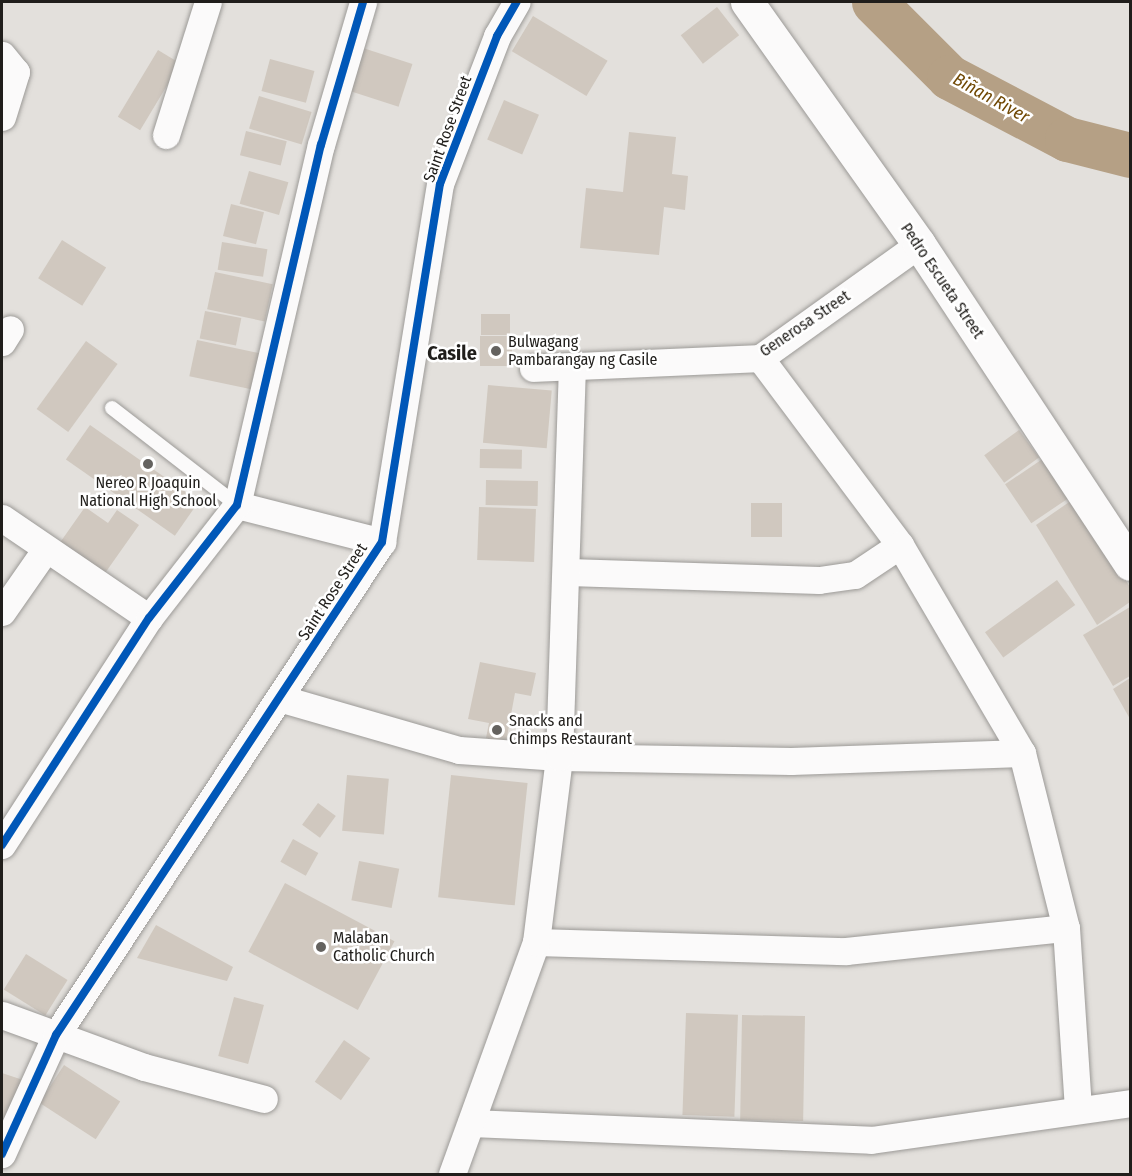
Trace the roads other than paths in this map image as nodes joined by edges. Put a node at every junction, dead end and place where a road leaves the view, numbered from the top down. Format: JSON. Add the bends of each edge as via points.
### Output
{"nodes":[{"id":1,"x":208,"y":2,"type":"edge"},
{"id":2,"x":363,"y":2,"type":"edge"},
{"id":3,"x":517,"y":2,"type":"edge"},
{"id":4,"x":747,"y":2,"type":"edge"},
{"id":5,"x":2,"y":56,"type":"edge"},
{"id":6,"x":2,"y":117,"type":"edge"},
{"id":7,"x":166,"y":135,"type":"dead end"},
{"id":8,"x":919,"y":244,"type":"junction"},
{"id":9,"x":760,"y":358,"type":"junction"},
{"id":10,"x":533,"y":368,"type":"dead end"},
{"id":11,"x":572,"y":368,"type":"junction"},
{"id":12,"x":112,"y":408,"type":"dead end"},
{"id":13,"x":237,"y":505,"type":"junction"},
{"id":14,"x":2,"y":518,"type":"edge"},
{"id":15,"x":382,"y":543,"type":"junction"},
{"id":16,"x":900,"y":545,"type":"junction"},
{"id":17,"x":46,"y":549,"type":"junction"},
{"id":18,"x":1131,"y":564,"type":"edge"},
{"id":19,"x":568,"y":572,"type":"junction"},
{"id":20,"x":2,"y":612,"type":"edge"},
{"id":21,"x":148,"y":618,"type":"junction"},
{"id":22,"x":279,"y":698,"type":"junction"},
{"id":23,"x":1022,"y":753,"type":"junction"},
{"id":24,"x":559,"y":757,"type":"junction"},
{"id":25,"x":2,"y":845,"type":"edge"},
{"id":26,"x":1066,"y":928,"type":"junction"},
{"id":27,"x":536,"y":942,"type":"junction"},
{"id":28,"x":2,"y":1015,"type":"edge"},
{"id":29,"x":56,"y":1035,"type":"junction"},
{"id":30,"x":264,"y":1099,"type":"dead end"},
{"id":31,"x":1131,"y":1103,"type":"edge"},
{"id":32,"x":1078,"y":1108,"type":"junction"},
{"id":33,"x":471,"y":1123,"type":"junction"},
{"id":34,"x":2,"y":1154,"type":"edge"},
{"id":35,"x":452,"y":1174,"type":"edge"}],
"edges":[{"from":1,"to":7,"type":"street"},
{"from":2,"to":13,"type":"street","via":[[321,145]]},
{"from":3,"to":15,"type":"street","name":"Saint Rose Street","via":[[496,36],[440,184]]},
{"from":4,"to":8,"type":"street","name":"Pedro Escueta Street"},
{"from":5,"to":6,"type":"street","via":[[16,72]]},
{"from":8,"to":9,"type":"street","name":"Generosa Street"},
{"from":8,"to":18,"type":"street","name":"Pedro Escueta Street"},
{"from":9,"to":11,"type":"street","name":"Generosa Street"},
{"from":9,"to":16,"type":"street"},
{"from":10,"to":11,"type":"street","name":"Generosa Street"},
{"from":11,"to":19,"type":"street"},
{"from":12,"to":13,"type":"lane"},
{"from":13,"to":15,"type":"street"},
{"from":13,"to":21,"type":"street"},
{"from":14,"to":17,"type":"street"},
{"from":15,"to":22,"type":"street","name":"Saint Rose Street"},
{"from":16,"to":19,"type":"street","via":[[855,575],[819,580]]},
{"from":16,"to":23,"type":"street"},
{"from":17,"to":20,"type":"street"},
{"from":17,"to":21,"type":"street"},
{"from":19,"to":24,"type":"street"},
{"from":21,"to":25,"type":"street"},
{"from":22,"to":24,"type":"street","via":[[459,750]]},
{"from":22,"to":29,"type":"street","name":"Saint Rose Street"},
{"from":23,"to":24,"type":"street","via":[[791,761]]},
{"from":23,"to":26,"type":"street"},
{"from":24,"to":27,"type":"street"},
{"from":26,"to":27,"type":"street","via":[[846,951]]},
{"from":26,"to":32,"type":"street"},
{"from":27,"to":33,"type":"street"},
{"from":28,"to":29,"type":"street"},
{"from":29,"to":30,"type":"street","via":[[144,1067]]},
{"from":29,"to":34,"type":"street","name":"Saint Rose Street"},
{"from":31,"to":32,"type":"street"},
{"from":32,"to":33,"type":"street","via":[[871,1140]]},
{"from":33,"to":35,"type":"street"}]}
